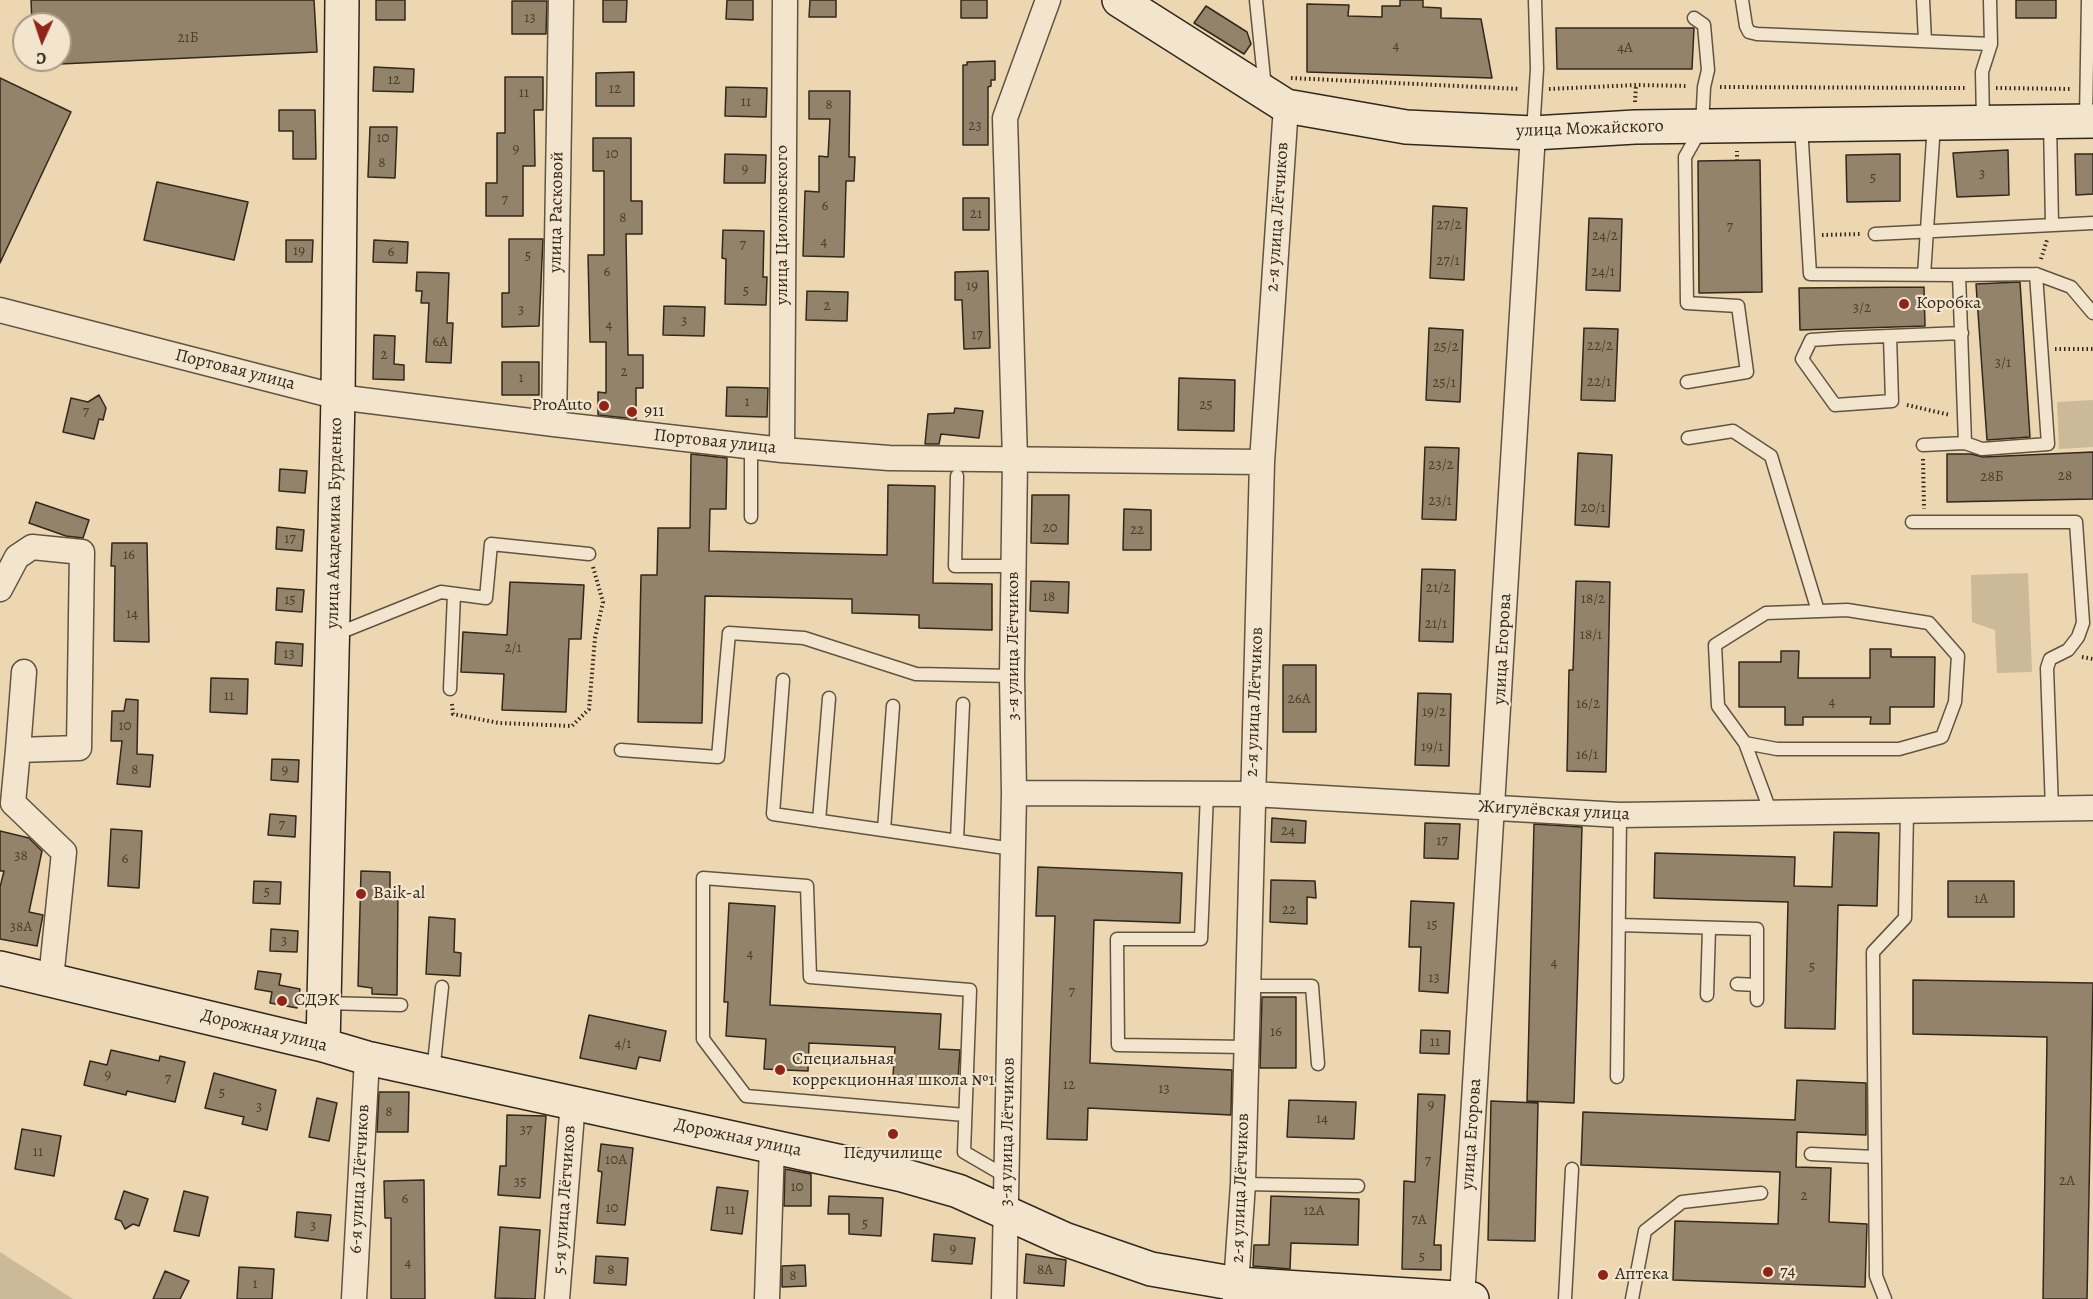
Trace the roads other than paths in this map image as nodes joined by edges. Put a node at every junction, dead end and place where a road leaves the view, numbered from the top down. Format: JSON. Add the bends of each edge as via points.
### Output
{"nodes":[{"id":1,"x":342,"y":0,"type":"edge"},
{"id":2,"x":561,"y":0,"type":"edge"},
{"id":3,"x":784,"y":0,"type":"edge"},
{"id":4,"x":1048,"y":0,"type":"edge"},
{"id":5,"x":1119,"y":0,"type":"edge"},
{"id":6,"x":1256,"y":0,"type":"edge"},
{"id":7,"x":1535,"y":0,"type":"edge"},
{"id":8,"x":1742,"y":0,"type":"edge"},
{"id":9,"x":1923,"y":0,"type":"edge"},
{"id":10,"x":1990,"y":0,"type":"edge"},
{"id":11,"x":2088,"y":0,"type":"edge"},
{"id":12,"x":1694,"y":18,"type":"dead end"},
{"id":13,"x":1925,"y":41,"type":"junction"},
{"id":14,"x":1991,"y":44,"type":"junction"},
{"id":15,"x":1271,"y":92,"type":"junction"},
{"id":16,"x":2050,"y":121,"type":"junction"},
{"id":17,"x":2089,"y":121,"type":"edge"},
{"id":18,"x":1983,"y":122,"type":"junction"},
{"id":19,"x":1934,"y":123,"type":"junction"},
{"id":20,"x":1800,"y":125,"type":"junction"},
{"id":21,"x":1702,"y":128,"type":"junction"},
{"id":22,"x":1533,"y":133,"type":"junction"},
{"id":23,"x":2093,"y":223,"type":"edge"},
{"id":24,"x":2052,"y":225,"type":"junction"},
{"id":25,"x":1926,"y":232,"type":"junction"},
{"id":26,"x":1875,"y":234,"type":"road end"},
{"id":27,"x":2036,"y":274,"type":"junction"},
{"id":28,"x":1924,"y":275,"type":"junction"},
{"id":29,"x":1959,"y":275,"type":"junction"},
{"id":30,"x":0,"y":310,"type":"edge"},
{"id":31,"x":2093,"y":313,"type":"edge"},
{"id":32,"x":1962,"y":333,"type":"junction"},
{"id":33,"x":1890,"y":336,"type":"junction"},
{"id":34,"x":1687,"y":381,"type":"dead end"},
{"id":35,"x":338,"y":397,"type":"junction"},
{"id":36,"x":554,"y":424,"type":"junction"},
{"id":37,"x":1688,"y":438,"type":"dead end"},
{"id":38,"x":1965,"y":443,"type":"junction"},
{"id":39,"x":1923,"y":445,"type":"road end"},
{"id":40,"x":751,"y":446,"type":"junction"},
{"id":41,"x":782,"y":450,"type":"junction"},
{"id":42,"x":1015,"y":460,"type":"junction"},
{"id":43,"x":1262,"y":462,"type":"junction"},
{"id":44,"x":957,"y":476,"type":"dead end"},
{"id":45,"x":751,"y":517,"type":"dead end"},
{"id":46,"x":1918,"y":522,"type":"road end"},
{"id":47,"x":589,"y":554,"type":"road end"},
{"id":48,"x":1014,"y":566,"type":"junction"},
{"id":49,"x":0,"y":589,"type":"edge"},
{"id":50,"x":454,"y":594,"type":"junction"},
{"id":51,"x":1818,"y":611,"type":"junction"},
{"id":52,"x":333,"y":635,"type":"junction"},
{"id":53,"x":24,"y":672,"type":"dead end"},
{"id":54,"x":1012,"y":676,"type":"junction"},
{"id":55,"x":783,"y":680,"type":"dead end"},
{"id":56,"x":450,"y":688,"type":"road end"},
{"id":57,"x":829,"y":698,"type":"dead end"},
{"id":58,"x":963,"y":704,"type":"dead end"},
{"id":59,"x":893,"y":706,"type":"dead end"},
{"id":60,"x":1745,"y":742,"type":"junction"},
{"id":61,"x":18,"y":750,"type":"junction"},
{"id":62,"x":621,"y":750,"type":"dead end"},
{"id":63,"x":1014,"y":793,"type":"junction"},
{"id":64,"x":1207,"y":794,"type":"junction"},
{"id":65,"x":1253,"y":794,"type":"junction"},
{"id":66,"x":2093,"y":808,"type":"edge"},
{"id":67,"x":1494,"y":809,"type":"junction"},
{"id":68,"x":2052,"y":809,"type":"junction"},
{"id":69,"x":1907,"y":811,"type":"junction"},
{"id":70,"x":1771,"y":813,"type":"junction"},
{"id":71,"x":1620,"y":815,"type":"junction"},
{"id":72,"x":819,"y":820,"type":"junction"},
{"id":73,"x":884,"y":830,"type":"junction"},
{"id":74,"x":957,"y":840,"type":"junction"},
{"id":75,"x":1013,"y":849,"type":"junction"},
{"id":76,"x":1619,"y":925,"type":"junction"},
{"id":77,"x":1709,"y":928,"type":"junction"},
{"id":78,"x":0,"y":968,"type":"edge"},
{"id":79,"x":51,"y":979,"type":"junction"},
{"id":80,"x":1737,"y":984,"type":"dead end"},
{"id":81,"x":1757,"y":985,"type":"junction"},
{"id":82,"x":1248,"y":986,"type":"junction"},
{"id":83,"x":442,"y":987,"type":"dead end"},
{"id":84,"x":1707,"y":995,"type":"dead end"},
{"id":85,"x":1757,"y":1000,"type":"dead end"},
{"id":86,"x":324,"y":1002,"type":"junction"},
{"id":87,"x":401,"y":1005,"type":"dead end"},
{"id":88,"x":323,"y":1045,"type":"junction"},
{"id":89,"x":1246,"y":1047,"type":"junction"},
{"id":90,"x":367,"y":1058,"type":"junction"},
{"id":91,"x":1318,"y":1064,"type":"dead end"},
{"id":92,"x":433,"y":1072,"type":"junction"},
{"id":93,"x":1617,"y":1077,"type":"dead end"},
{"id":94,"x":573,"y":1102,"type":"junction"},
{"id":95,"x":965,"y":1115,"type":"junction"},
{"id":96,"x":772,"y":1145,"type":"junction"},
{"id":97,"x":1811,"y":1154,"type":"dead end"},
{"id":98,"x":1875,"y":1157,"type":"junction"},
{"id":99,"x":1572,"y":1169,"type":"dead end"},
{"id":100,"x":1007,"y":1177,"type":"junction"},
{"id":101,"x":1243,"y":1184,"type":"junction"},
{"id":102,"x":1358,"y":1186,"type":"dead end"},
{"id":103,"x":1761,"y":1193,"type":"dead end"},
{"id":104,"x":1007,"y":1213,"type":"junction"},
{"id":105,"x":1236,"y":1291,"type":"edge"},
{"id":106,"x":1462,"y":1298,"type":"edge"},
{"id":107,"x":354,"y":1299,"type":"edge"},
{"id":108,"x":557,"y":1299,"type":"edge"},
{"id":109,"x":767,"y":1299,"type":"edge"},
{"id":110,"x":1004,"y":1299,"type":"edge"},
{"id":111,"x":1472,"y":1299,"type":"edge"},
{"id":112,"x":1565,"y":1299,"type":"edge"},
{"id":113,"x":1632,"y":1299,"type":"edge"},
{"id":114,"x":1885,"y":1299,"type":"edge"}],
"edges":[{"from":1,"to":35,"type":"street","name":"улица Академика Бурденко"},
{"from":2,"to":36,"type":"street","name":"улица Расковой"},
{"from":3,"to":41,"type":"street","name":"улица Циолковского"},
{"from":4,"to":42,"type":"street","name":"3-я улица Лётчиков","via":[[1005,118]]},
{"from":5,"to":15,"type":"street","name":"улица Можайского"},
{"from":6,"to":15,"type":"lane"},
{"from":7,"to":22,"type":"lane","name":"улица Егорова","via":[[1537,90]]},
{"from":8,"to":13,"type":"lane","via":[[1746,26],[1756,34]]},
{"from":9,"to":13,"type":"lane"},
{"from":10,"to":14,"type":"lane"},
{"from":11,"to":17,"type":"lane"},
{"from":12,"to":21,"type":"lane","via":[[1704,25],[1708,70]]},
{"from":13,"to":14,"type":"lane"},
{"from":14,"to":18,"type":"lane","via":[[1982,72]]},
{"from":15,"to":22,"type":"street","name":"улица Можайского","via":[[1406,127]]},
{"from":15,"to":43,"type":"street","name":"2-я улица Лётчиков"},
{"from":16,"to":17,"type":"street","name":"улица Можайского"},
{"from":16,"to":18,"type":"street","name":"улица Можайского"},
{"from":16,"to":24,"type":"lane"},
{"from":18,"to":19,"type":"street","name":"улица Можайского"},
{"from":19,"to":20,"type":"street","name":"улица Можайского"},
{"from":19,"to":25,"type":"lane"},
{"from":20,"to":21,"type":"street","name":"улица Можайского"},
{"from":20,"to":28,"type":"lane","via":[[1810,274]]},
{"from":21,"to":22,"type":"street","name":"улица Можайского"},
{"from":21,"to":34,"type":"lane","via":[[1685,157],[1687,303],[1737,306],[1747,372]]},
{"from":22,"to":67,"type":"street","name":"улица Егорова"},
{"from":23,"to":24,"type":"lane"},
{"from":24,"to":25,"type":"lane"},
{"from":25,"to":26,"type":"lane"},
{"from":25,"to":28,"type":"lane"},
{"from":27,"to":29,"type":"lane"},
{"from":27,"to":31,"type":"lane","via":[[2071,287]]},
{"from":27,"to":38,"type":"lane","via":[[2048,444],[1982,449]]},
{"from":28,"to":29,"type":"lane"},
{"from":29,"to":32,"type":"lane"},
{"from":30,"to":35,"type":"street","name":"Портовая улица"},
{"from":32,"to":33,"type":"lane"},
{"from":32,"to":38,"type":"lane"},
{"from":33,"to":33,"type":"lane","via":[[1812,340],[1802,359],[1835,405],[1892,401]]},
{"from":35,"to":36,"type":"street","name":"Портовая улица"},
{"from":35,"to":52,"type":"street","name":"улица Академика Бурденко"},
{"from":36,"to":40,"type":"street","name":"Портовая улица"},
{"from":37,"to":51,"type":"lane","via":[[1734,431],[1771,456]]},
{"from":38,"to":39,"type":"lane"},
{"from":40,"to":41,"type":"street","name":"Портовая улица"},
{"from":40,"to":45,"type":"lane"},
{"from":41,"to":42,"type":"street","name":"Портовая улица","via":[[889,458]]},
{"from":42,"to":43,"type":"street","name":"Портовая улица"},
{"from":42,"to":48,"type":"street","name":"3-я улица Лётчиков"},
{"from":43,"to":65,"type":"street","name":"2-я улица Лётчиков"},
{"from":44,"to":48,"type":"lane","via":[[955,566]]},
{"from":46,"to":68,"type":"lane","via":[[2076,522],[2083,623],[2068,650],[2050,660],[2047,669]]},
{"from":47,"to":50,"type":"lane","via":[[491,544],[486,598]]},
{"from":48,"to":54,"type":"street","name":"3-я улица Лётчиков"},
{"from":49,"to":61,"type":"street","via":[[17,557],[32,547],[82,552],[79,748]]},
{"from":50,"to":52,"type":"lane","via":[[441,592]]},
{"from":50,"to":56,"type":"lane"},
{"from":51,"to":60,"type":"lane","via":[[1766,613],[1714,645],[1718,706]]},
{"from":51,"to":60,"type":"lane","via":[[1847,610],[1929,622],[1958,656],[1955,702],[1942,737],[1899,749],[1777,749]]},
{"from":52,"to":86,"type":"street","name":"улица Академика Бурденко"},
{"from":53,"to":61,"type":"street"},
{"from":54,"to":62,"type":"lane","via":[[916,674],[804,638],[729,633],[718,757]]},
{"from":54,"to":63,"type":"street","name":"3-я улица Лётчиков"},
{"from":55,"to":72,"type":"lane","via":[[773,814]]},
{"from":57,"to":72,"type":"lane"},
{"from":58,"to":74,"type":"lane"},
{"from":59,"to":73,"type":"lane"},
{"from":60,"to":70,"type":"lane"},
{"from":61,"to":79,"type":"street","via":[[13,803],[64,852]]},
{"from":63,"to":64,"type":"street","name":"Жигулёвская улица"},
{"from":63,"to":75,"type":"street","name":"3-я улица Лётчиков"},
{"from":64,"to":65,"type":"street","name":"Жигулёвская улица"},
{"from":64,"to":89,"type":"lane","via":[[1201,939],[1117,939],[1118,1046]]},
{"from":65,"to":67,"type":"street","name":"Жигулёвская улица"},
{"from":65,"to":82,"type":"street","name":"2-я улица Лётчиков"},
{"from":66,"to":68,"type":"street","name":"Жигулёвская улица"},
{"from":67,"to":71,"type":"street","name":"Жигулёвская улица"},
{"from":67,"to":106,"type":"street","name":"улица Егорова"},
{"from":68,"to":69,"type":"street","name":"Жигулёвская улица"},
{"from":69,"to":70,"type":"street","name":"Жигулёвская улица"},
{"from":69,"to":98,"type":"lane","via":[[1905,918],[1873,952]]},
{"from":70,"to":71,"type":"street","name":"Жигулёвская улица"},
{"from":71,"to":76,"type":"lane"},
{"from":72,"to":73,"type":"lane"},
{"from":73,"to":74,"type":"lane"},
{"from":74,"to":75,"type":"lane"},
{"from":75,"to":100,"type":"street","name":"3-я улица Лётчиков"},
{"from":76,"to":77,"type":"lane"},
{"from":76,"to":93,"type":"lane"},
{"from":77,"to":81,"type":"lane","via":[[1757,929]]},
{"from":77,"to":84,"type":"lane"},
{"from":78,"to":79,"type":"street","name":"Дорожная улица"},
{"from":79,"to":88,"type":"street","name":"Дорожная улица"},
{"from":80,"to":81,"type":"lane"},
{"from":81,"to":85,"type":"lane"},
{"from":82,"to":89,"type":"street","name":"2-я улица Лётчиков"},
{"from":82,"to":91,"type":"lane","via":[[1312,986]]},
{"from":83,"to":92,"type":"lane"},
{"from":86,"to":87,"type":"lane"},
{"from":86,"to":88,"type":"street","name":"улица Академика Бурденко"},
{"from":88,"to":90,"type":"street","name":"Дорожная улица"},
{"from":89,"to":101,"type":"street","name":"2-я улица Лётчиков"},
{"from":90,"to":92,"type":"street","name":"Дорожная улица"},
{"from":90,"to":107,"type":"street","name":"6-я улица Лётчиков"},
{"from":92,"to":94,"type":"street","name":"Дорожная улица"},
{"from":94,"to":96,"type":"street","name":"Дорожная улица"},
{"from":94,"to":108,"type":"street","name":"5-я улица Лётчиков"},
{"from":95,"to":95,"type":"lane","via":[[970,990],[810,976],[807,886],[703,878],[703,1039],[746,1096]]},
{"from":95,"to":100,"type":"lane","via":[[964,1152]]},
{"from":96,"to":104,"type":"street","name":"Дорожная улица","via":[[958,1191]]},
{"from":96,"to":109,"type":"street"},
{"from":97,"to":98,"type":"lane"},
{"from":98,"to":114,"type":"lane","via":[[1876,1276]]},
{"from":99,"to":112,"type":"lane"},
{"from":100,"to":104,"type":"street","name":"3-я улица Лётчиков"},
{"from":101,"to":102,"type":"lane"},
{"from":101,"to":105,"type":"street","name":"2-я улица Лётчиков"},
{"from":103,"to":113,"type":"lane","via":[[1682,1202],[1645,1231]]},
{"from":104,"to":105,"type":"street","name":"Дорожная улица","via":[[1133,1264]]},
{"from":104,"to":110,"type":"street","name":"3-я улица Лётчиков"},
{"from":105,"to":106,"type":"street","name":"Дорожная улица"},
{"from":106,"to":111,"type":"street","name":"Дорожная улица"}]}
